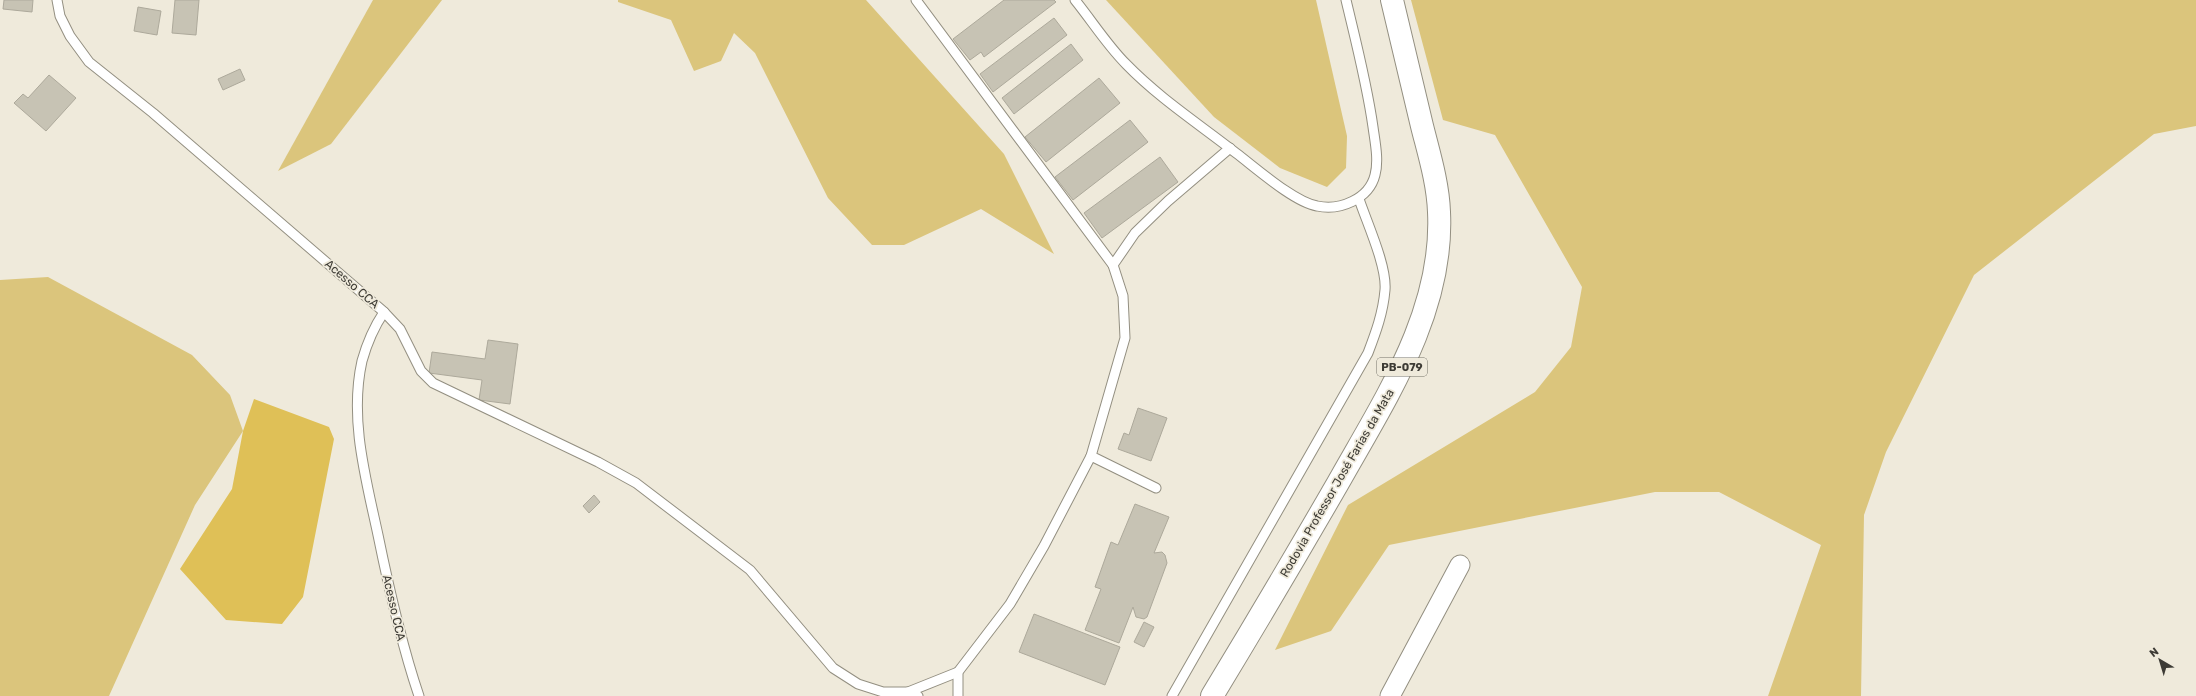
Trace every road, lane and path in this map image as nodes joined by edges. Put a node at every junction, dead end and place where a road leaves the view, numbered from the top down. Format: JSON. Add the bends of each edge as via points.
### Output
{"nodes":[{"id":1,"x":57,"y":0,"type":"edge"},
{"id":2,"x":916,"y":0,"type":"edge"},
{"id":3,"x":1075,"y":0,"type":"edge"},
{"id":4,"x":1346,"y":0,"type":"edge"},
{"id":5,"x":1392,"y":0,"type":"edge"},
{"id":6,"x":1230,"y":148,"type":"junction"},
{"id":7,"x":1359,"y":199,"type":"junction"},
{"id":8,"x":1113,"y":266,"type":"junction"},
{"id":9,"x":384,"y":312,"type":"junction"},
{"id":10,"x":1091,"y":456,"type":"junction"},
{"id":11,"x":1156,"y":488,"type":"dead end"},
{"id":12,"x":1460,"y":565,"type":"dead end"},
{"id":13,"x":958,"y":672,"type":"junction"},
{"id":14,"x":1218,"y":691,"type":"edge"},
{"id":15,"x":908,"y":692,"type":"junction"},
{"id":16,"x":419,"y":696,"type":"edge"},
{"id":17,"x":918,"y":696,"type":"edge"},
{"id":18,"x":958,"y":696,"type":"edge"},
{"id":19,"x":1172,"y":696,"type":"edge"},
{"id":20,"x":1390,"y":696,"type":"edge"}],
"edges":[{"from":1,"to":9,"type":"lane","name":"Acesso CCA","via":[[60,16],[70,36],[89,62],[153,113]]},
{"from":2,"to":8,"type":"lane"},
{"from":3,"to":6,"type":"lane","via":[[1125,63],[1153,90]]},
{"from":4,"to":7,"type":"lane","via":[[1369,96],[1377,152],[1375,174],[1370,189]]},
{"from":5,"to":14,"type":"main road","name":"Rodovia Professor José Farias da Mata","number":"PB-079","via":[[1435,177],[1439,211],[1439,245],[1424,315],[1388,395]]},
{"from":6,"to":7,"type":"lane","via":[[1296,197],[1316,206],[1346,204]]},
{"from":6,"to":8,"type":"lane","via":[[1135,233]]},
{"from":7,"to":19,"type":"lane","via":[[1383,272],[1385,289],[1381,316],[1368,353]]},
{"from":8,"to":10,"type":"lane","via":[[1123,296],[1125,338]]},
{"from":9,"to":15,"type":"lane","via":[[400,329],[421,371],[433,382],[636,483],[750,570],[833,668],[858,684],[883,692]]},
{"from":9,"to":16,"type":"lane","name":"Acesso CCA","via":[[372,331],[362,362],[358,428],[382,554],[405,655]]},
{"from":10,"to":11,"type":"lane"},
{"from":10,"to":13,"type":"lane","via":[[1010,604]]},
{"from":12,"to":20,"type":"street"},
{"from":13,"to":15,"type":"lane"},
{"from":13,"to":18,"type":"lane"},
{"from":15,"to":17,"type":"lane"}]}
